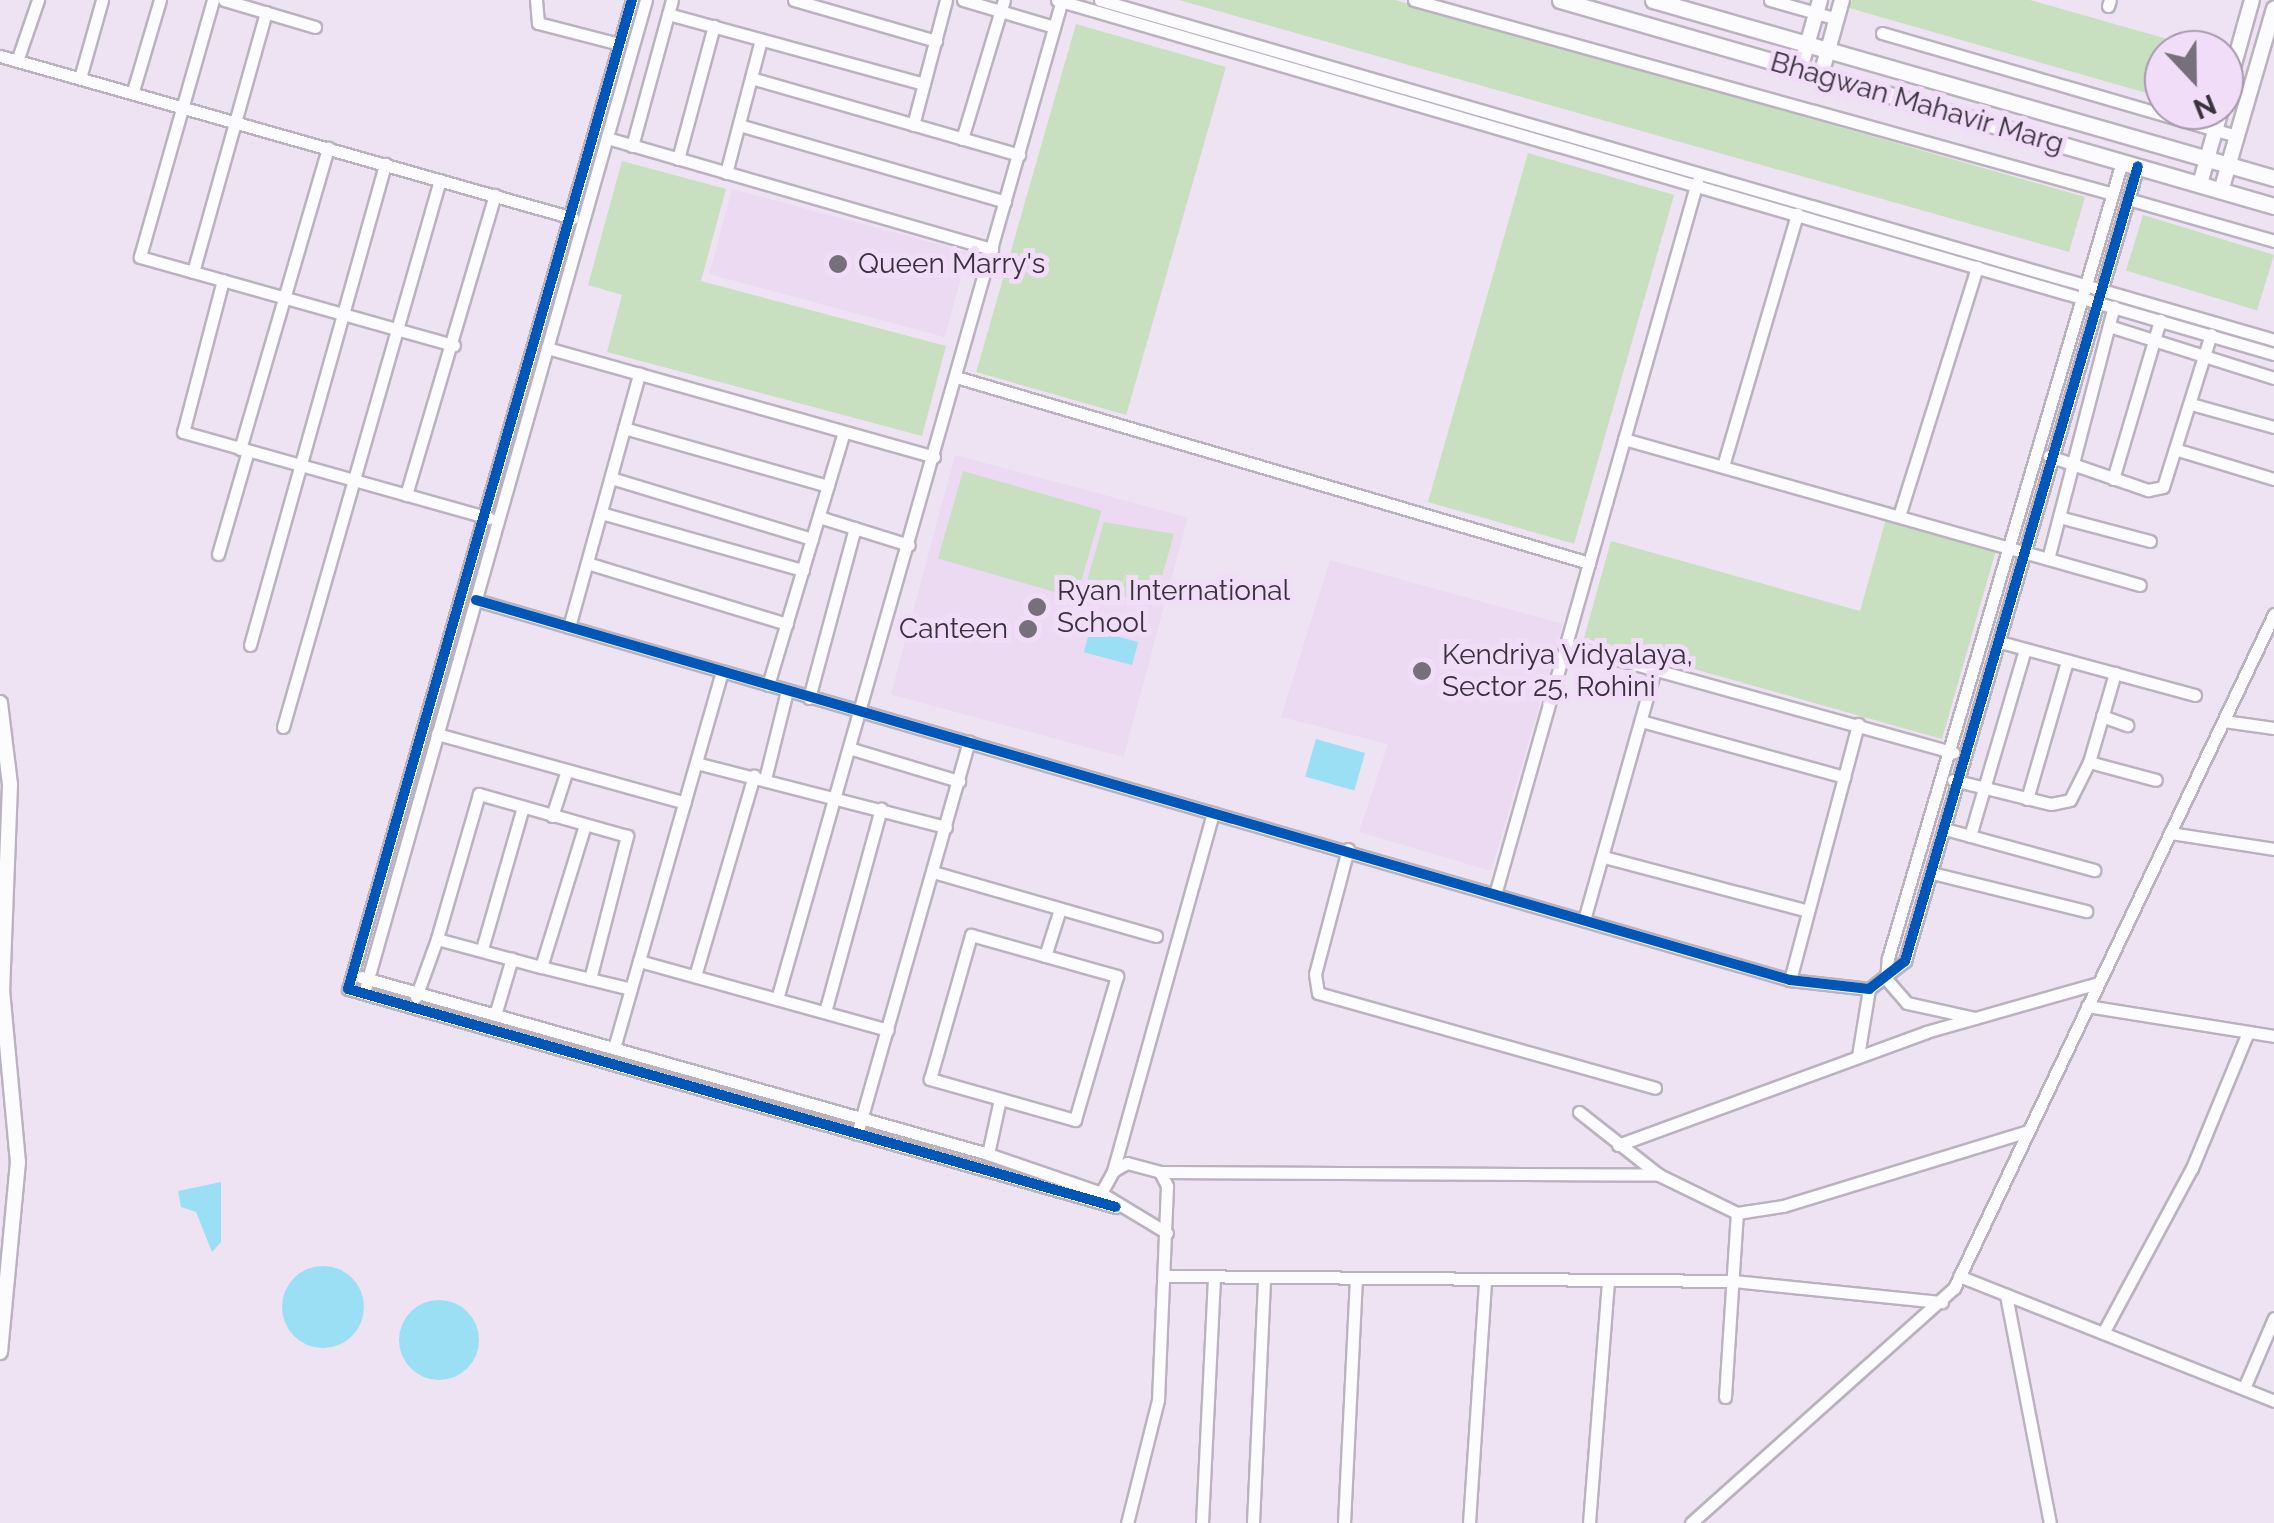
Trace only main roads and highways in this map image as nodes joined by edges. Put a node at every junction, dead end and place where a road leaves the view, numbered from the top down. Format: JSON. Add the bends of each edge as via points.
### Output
{"nodes":[{"id":1,"x":1560,"y":0,"type":"edge"},
{"id":2,"x":1653,"y":0,"type":"edge"},
{"id":3,"x":2274,"y":178,"type":"edge"},
{"id":4,"x":2274,"y":206,"type":"edge"}],
"edges":[{"from":1,"to":4,"type":"main road","name":"Bhagwan Mahavir Marg"},
{"from":2,"to":3,"type":"main road","name":"Bhagwan Mahavir Marg"}]}
